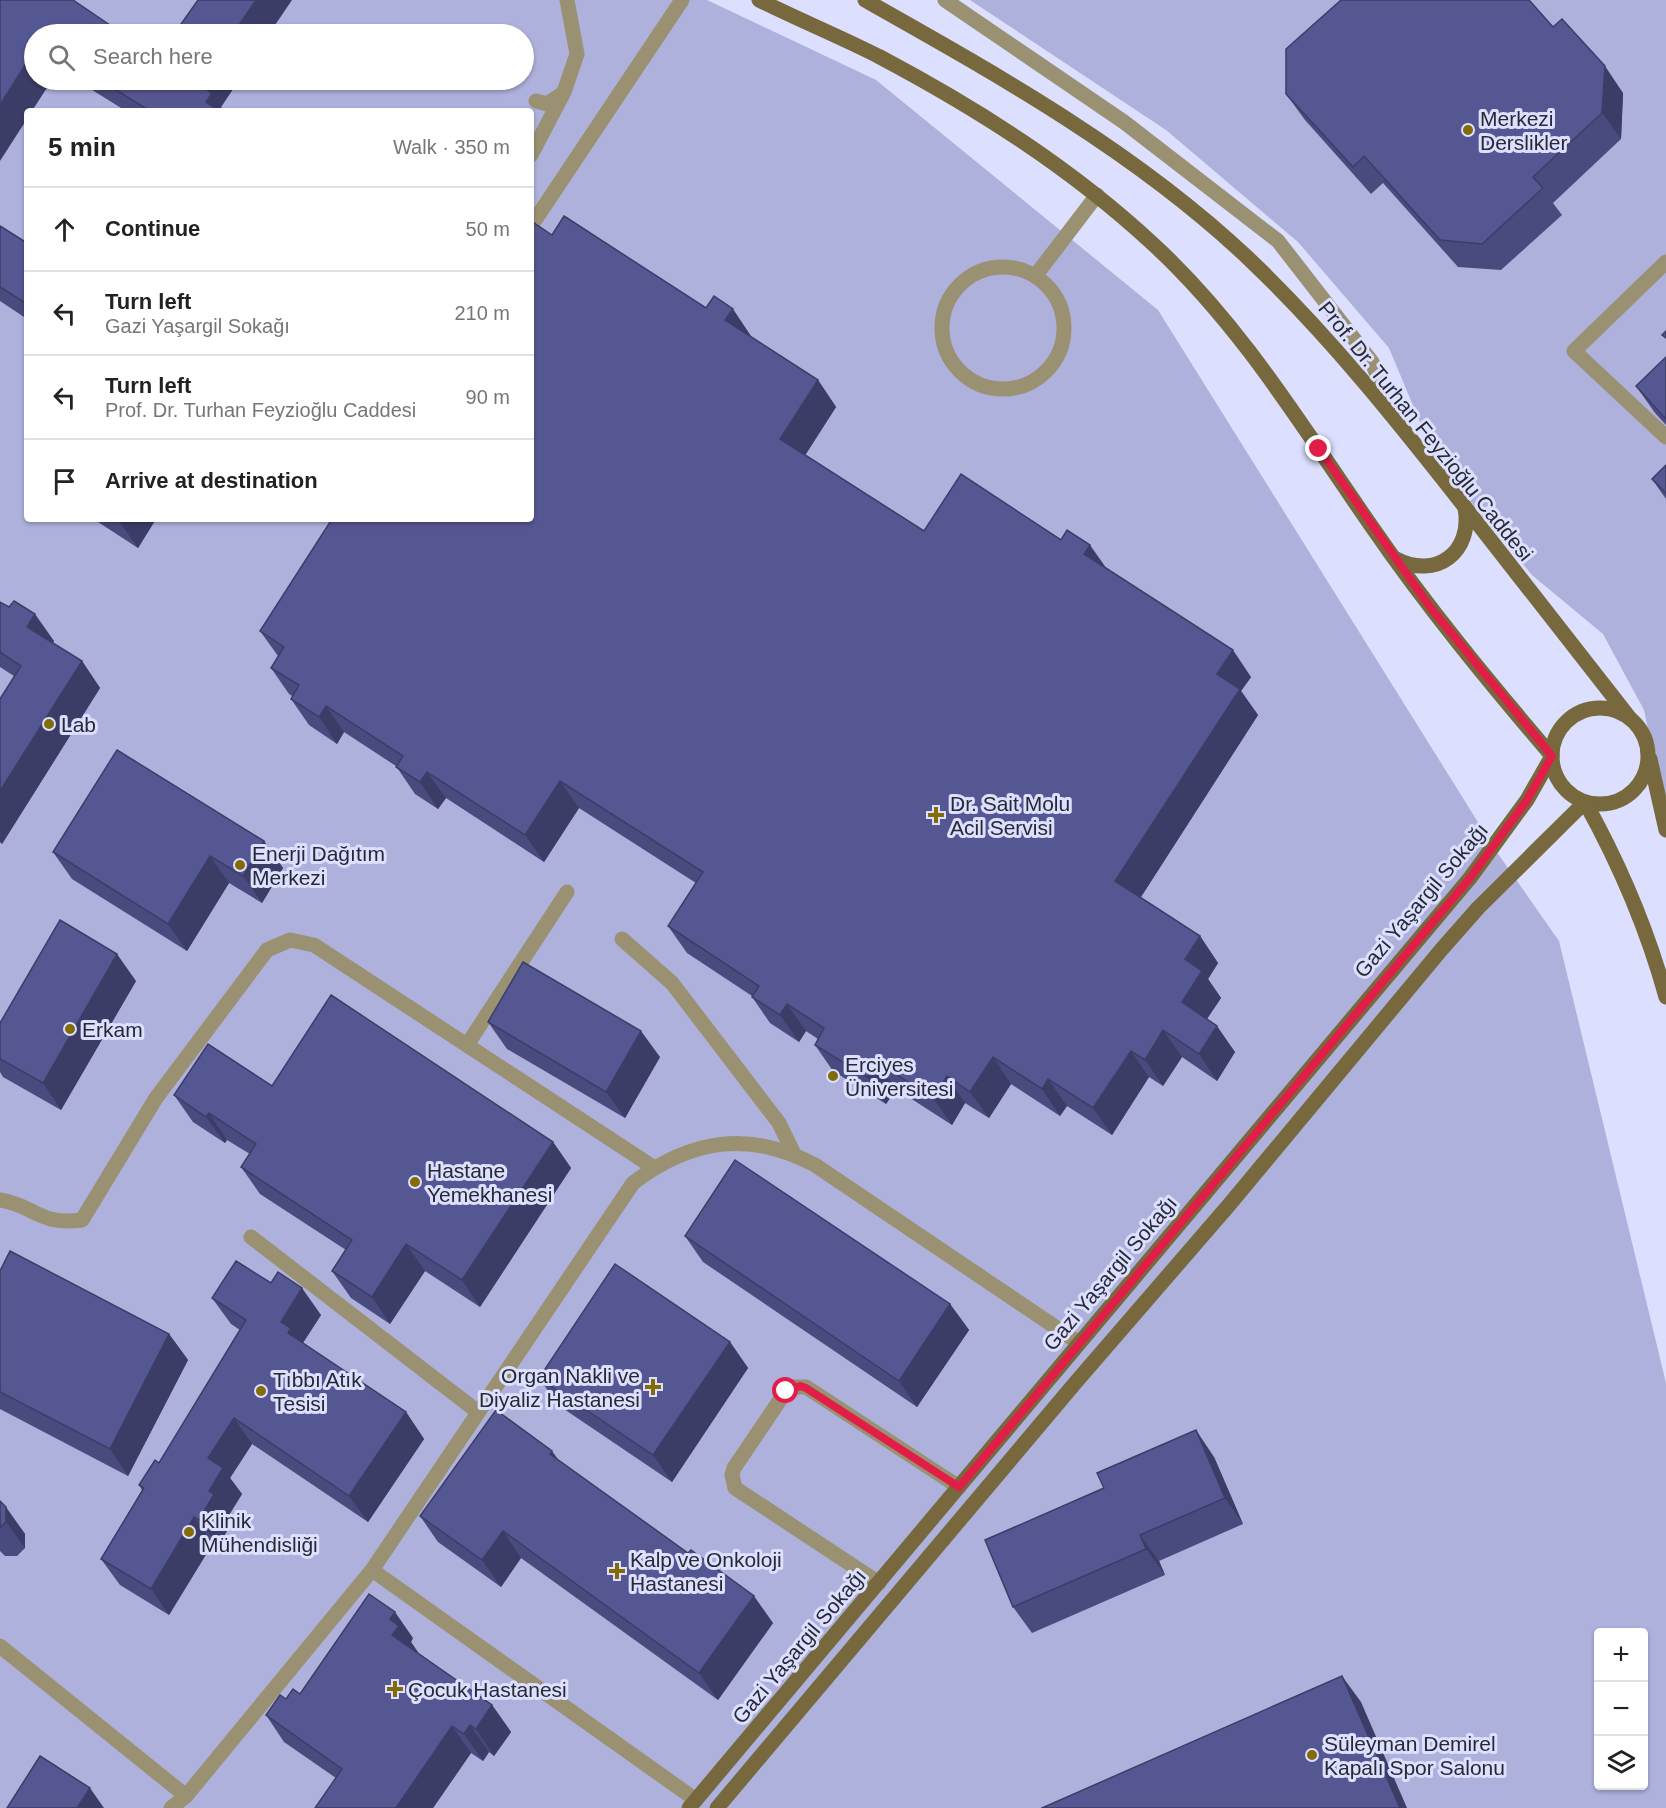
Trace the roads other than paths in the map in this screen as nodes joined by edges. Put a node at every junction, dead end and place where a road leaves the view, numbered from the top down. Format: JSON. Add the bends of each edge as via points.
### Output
{"nodes":[{"id":1,"x":567,"y":0,"type":"edge"},
{"id":2,"x":682,"y":0,"type":"edge"},
{"id":3,"x":759,"y":0,"type":"edge"},
{"id":4,"x":865,"y":0,"type":"edge"},
{"id":5,"x":945,"y":0,"type":"edge"},
{"id":6,"x":564,"y":92,"type":"junction"},
{"id":7,"x":536,"y":101,"type":"dead end"},
{"id":8,"x":534,"y":149,"type":"edge"},
{"id":9,"x":1097,"y":195,"type":"junction"},
{"id":10,"x":534,"y":222,"type":"edge"},
{"id":11,"x":1666,"y":262,"type":"edge"},
{"id":12,"x":1036,"y":275,"type":"junction"},
{"id":13,"x":1393,"y":416,"type":"junction"},
{"id":14,"x":1666,"y":437,"type":"edge"},
{"id":15,"x":1465,"y":507,"type":"junction"},
{"id":16,"x":1396,"y":559,"type":"junction"},
{"id":17,"x":1629,"y":717,"type":"junction"},
{"id":18,"x":1552,"y":756,"type":"junction"},
{"id":19,"x":1649,"y":756,"type":"junction"},
{"id":20,"x":1585,"y":802,"type":"junction"},
{"id":21,"x":1666,"y":830,"type":"edge"},
{"id":22,"x":567,"y":892,"type":"dead end"},
{"id":23,"x":622,"y":939,"type":"dead end"},
{"id":24,"x":1666,"y":997,"type":"edge"},
{"id":25,"x":467,"y":1045,"type":"junction"},
{"id":26,"x":794,"y":1154,"type":"junction"},
{"id":27,"x":653,"y":1167,"type":"junction"},
{"id":28,"x":0,"y":1200,"type":"edge"},
{"id":29,"x":251,"y":1238,"type":"dead end"},
{"id":30,"x":1079,"y":1343,"type":"junction"},
{"id":31,"x":478,"y":1412,"type":"junction"},
{"id":32,"x":959,"y":1487,"type":"junction"},
{"id":33,"x":372,"y":1570,"type":"junction"},
{"id":34,"x":879,"y":1582,"type":"junction"},
{"id":35,"x":0,"y":1646,"type":"edge"},
{"id":36,"x":186,"y":1796,"type":"junction"},
{"id":37,"x":692,"y":1804,"type":"edge"},
{"id":38,"x":171,"y":1808,"type":"edge"},
{"id":39,"x":717,"y":1808,"type":"edge"}],
"edges":[{"from":1,"to":6,"type":"lane","via":[[578,54]]},
{"from":2,"to":10,"type":"lane"},
{"from":3,"to":9,"type":"street","via":[[878,56],[947,94],[1015,135]]},
{"from":4,"to":13,"type":"street","name":"Prof. Dr. Turhan Feyzioğlu Caddesi","via":[[1041,102],[1185,205],[1247,257],[1297,307]]},
{"from":5,"to":13,"type":"lane","via":[[1124,122],[1278,242],[1372,362]]},
{"from":6,"to":7,"type":"lane","via":[[547,104]]},
{"from":6,"to":8,"type":"lane"},
{"from":9,"to":12,"type":"lane"},
{"from":9,"to":16,"type":"street","via":[[1155,246],[1226,320],[1278,387]]},
{"from":11,"to":14,"type":"lane","via":[[1574,351]]},
{"from":12,"to":12,"type":"lane","via":[[1022,268],[990,267],[962,282],[951,295],[942,325],[943,341],[958,370],[971,380],[993,388],[1017,388],[1045,373],[1056,360],[1064,338],[1064,314],[1058,299]]},
{"from":13,"to":15,"type":"street","name":"Prof. Dr. Turhan Feyzioğlu Caddesi"},
{"from":15,"to":16,"type":"street","via":[[1467,519],[1462,542],[1447,560],[1421,567]]},
{"from":15,"to":17,"type":"street","name":"Prof. Dr. Turhan Feyzioğlu Caddesi"},
{"from":16,"to":18,"type":"street"},
{"from":17,"to":18,"type":"street","via":[[1600,708],[1572,717],[1555,741]]},
{"from":17,"to":19,"type":"street","via":[[1643,735]]},
{"from":18,"to":20,"type":"street","via":[[1561,785]]},
{"from":18,"to":30,"type":"street","name":"Gazi Yaşargil Sokağı","via":[[1527,800],[1470,878]]},
{"from":19,"to":20,"type":"street","via":[[1639,785],[1629,796],[1615,803]]},
{"from":19,"to":21,"type":"street"},
{"from":20,"to":24,"type":"street","via":[[1612,850],[1636,906]]},
{"from":20,"to":39,"type":"street","name":"Gazi Yaşargil Sokağı","via":[[1441,950]]},
{"from":22,"to":25,"type":"lane"},
{"from":23,"to":26,"type":"lane","via":[[672,983],[779,1123]]},
{"from":25,"to":27,"type":"lane"},
{"from":25,"to":28,"type":"lane","via":[[314,945],[290,940],[278,943],[267,950],[156,1098],[82,1220],[48,1220]]},
{"from":26,"to":27,"type":"lane","via":[[771,1147],[724,1143],[677,1155]]},
{"from":26,"to":30,"type":"lane"},
{"from":27,"to":31,"type":"lane","via":[[633,1183]]},
{"from":29,"to":31,"type":"lane"},
{"from":30,"to":32,"type":"street","name":"Gazi Yaşargil Sokağı"},
{"from":31,"to":33,"type":"lane"},
{"from":32,"to":34,"type":"street","name":"Gazi Yaşargil Sokağı"},
{"from":32,"to":34,"type":"lane","via":[[806,1388],[794,1387],[781,1397],[734,1468],[735,1488]]},
{"from":33,"to":36,"type":"lane"},
{"from":33,"to":37,"type":"lane"},
{"from":34,"to":37,"type":"street","name":"Gazi Yaşargil Sokağı"},
{"from":35,"to":36,"type":"lane"},
{"from":36,"to":38,"type":"lane"}]}
